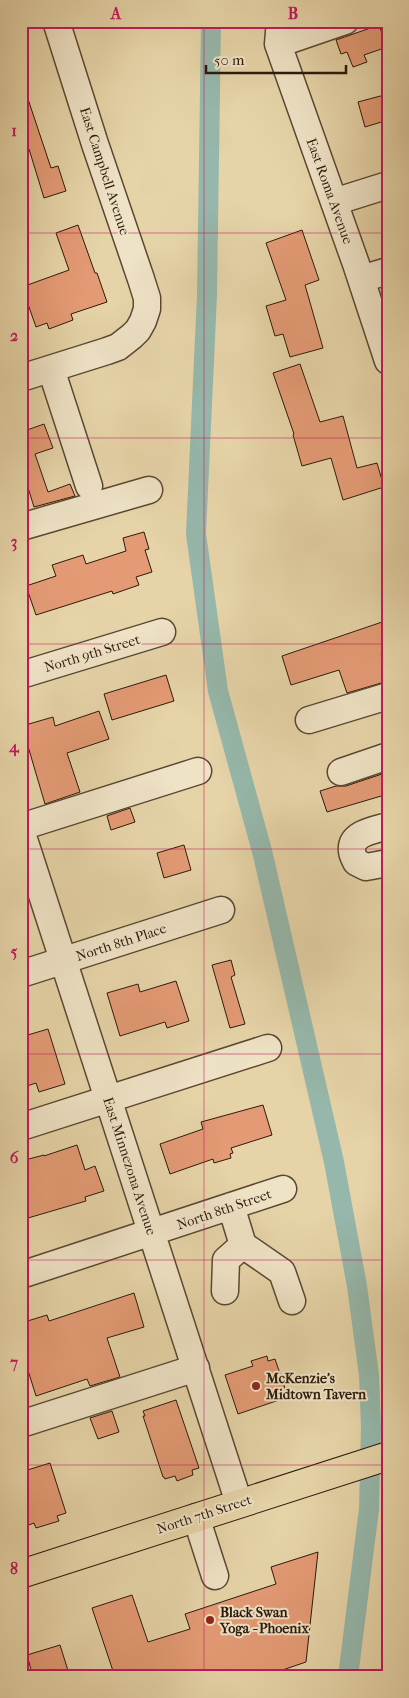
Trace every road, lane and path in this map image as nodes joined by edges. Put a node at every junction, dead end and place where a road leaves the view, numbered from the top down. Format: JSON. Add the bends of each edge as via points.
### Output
{"nodes":[{"id":1,"x":56,"y":21,"type":"edge"},
{"id":2,"x":345,"y":21,"type":"edge"},
{"id":3,"x":279,"y":33,"type":"edge"},
{"id":4,"x":388,"y":184,"type":"edge"},
{"id":5,"x":334,"y":202,"type":"junction"},
{"id":6,"x":388,"y":271,"type":"edge"},
{"id":7,"x":361,"y":279,"type":"junction"},
{"id":8,"x":388,"y":360,"type":"edge"},
{"id":9,"x":51,"y":369,"type":"junction"},
{"id":10,"x":21,"y":378,"type":"edge"},
{"id":11,"x":89,"y":486,"type":"dead end"},
{"id":12,"x":149,"y":490,"type":"dead end"},
{"id":13,"x":21,"y":527,"type":"edge"},
{"id":14,"x":162,"y":632,"type":"dead end"},
{"id":15,"x":21,"y":675,"type":"edge"},
{"id":16,"x":388,"y":696,"type":"edge"},
{"id":17,"x":309,"y":720,"type":"dead end"},
{"id":18,"x":388,"y":756,"type":"edge"},
{"id":19,"x":198,"y":771,"type":"dead end"},
{"id":20,"x":341,"y":772,"type":"dead end"},
{"id":21,"x":388,"y":826,"type":"edge"},
{"id":22,"x":21,"y":828,"type":"edge"},
{"id":23,"x":388,"y":863,"type":"edge"},
{"id":24,"x":221,"y":910,"type":"dead end"},
{"id":25,"x":64,"y":961,"type":"junction"},
{"id":26,"x":21,"y":974,"type":"edge"},
{"id":27,"x":268,"y":1048,"type":"dead end"},
{"id":28,"x":108,"y":1098,"type":"junction"},
{"id":29,"x":21,"y":1127,"type":"edge"},
{"id":30,"x":283,"y":1188,"type":"dead end"},
{"id":31,"x":231,"y":1206,"type":"junction"},
{"id":32,"x":152,"y":1233,"type":"junction"},
{"id":33,"x":243,"y":1245,"type":"junction"},
{"id":34,"x":21,"y":1275,"type":"edge"},
{"id":35,"x":225,"y":1292,"type":"dead end"},
{"id":36,"x":292,"y":1301,"type":"dead end"},
{"id":37,"x":196,"y":1368,"type":"junction"},
{"id":38,"x":21,"y":1424,"type":"edge"},
{"id":39,"x":388,"y":1456,"type":"edge"},
{"id":40,"x":239,"y":1503,"type":"junction"},
{"id":41,"x":196,"y":1517,"type":"junction"},
{"id":42,"x":21,"y":1574,"type":"edge"},
{"id":43,"x":215,"y":1576,"type":"dead end"}],
"edges":[{"from":1,"to":9,"type":"street","name":"East Campbell Avenue","via":[[147,298],[147,309],[138,330],[118,347]]},
{"from":2,"to":3,"type":"street"},
{"from":3,"to":5,"type":"street","name":"East Roma Avenue"},
{"from":4,"to":5,"type":"street"},
{"from":5,"to":7,"type":"street","name":"East Roma Avenue"},
{"from":6,"to":7,"type":"street"},
{"from":7,"to":8,"type":"street","name":"East Roma Avenue"},
{"from":9,"to":10,"type":"street"},
{"from":9,"to":11,"type":"street"},
{"from":12,"to":13,"type":"street"},
{"from":14,"to":15,"type":"street","name":"North 9th Street"},
{"from":16,"to":17,"type":"street"},
{"from":18,"to":20,"type":"street"},
{"from":19,"to":22,"type":"street"},
{"from":21,"to":23,"type":"street","via":[[362,834],[353,842],[352,851],[356,862],[366,867]]},
{"from":22,"to":25,"type":"street","name":"East Minnezona Avenue"},
{"from":24,"to":25,"type":"street","name":"North 8th Place"},
{"from":25,"to":26,"type":"street","name":"North 8th Place"},
{"from":25,"to":28,"type":"street","name":"East Minnezona Avenue"},
{"from":27,"to":28,"type":"street"},
{"from":28,"to":29,"type":"street"},
{"from":28,"to":32,"type":"street","name":"East Minnezona Avenue"},
{"from":30,"to":31,"type":"street","name":"North 8th Street"},
{"from":31,"to":32,"type":"street","name":"North 8th Street"},
{"from":31,"to":33,"type":"street"},
{"from":32,"to":34,"type":"street","name":"North 8th Street"},
{"from":32,"to":37,"type":"street","name":"East Minnezona Avenue"},
{"from":33,"to":35,"type":"street","via":[[226,1260]]},
{"from":33,"to":36,"type":"street","via":[[282,1272]]},
{"from":37,"to":38,"type":"street"},
{"from":37,"to":40,"type":"street","name":"East Minnezona Avenue"},
{"from":39,"to":40,"type":"main road","name":"North 7th Street"},
{"from":40,"to":41,"type":"main road","name":"North 7th Street"},
{"from":41,"to":42,"type":"main road","name":"North 7th Street"},
{"from":41,"to":43,"type":"street"}]}
